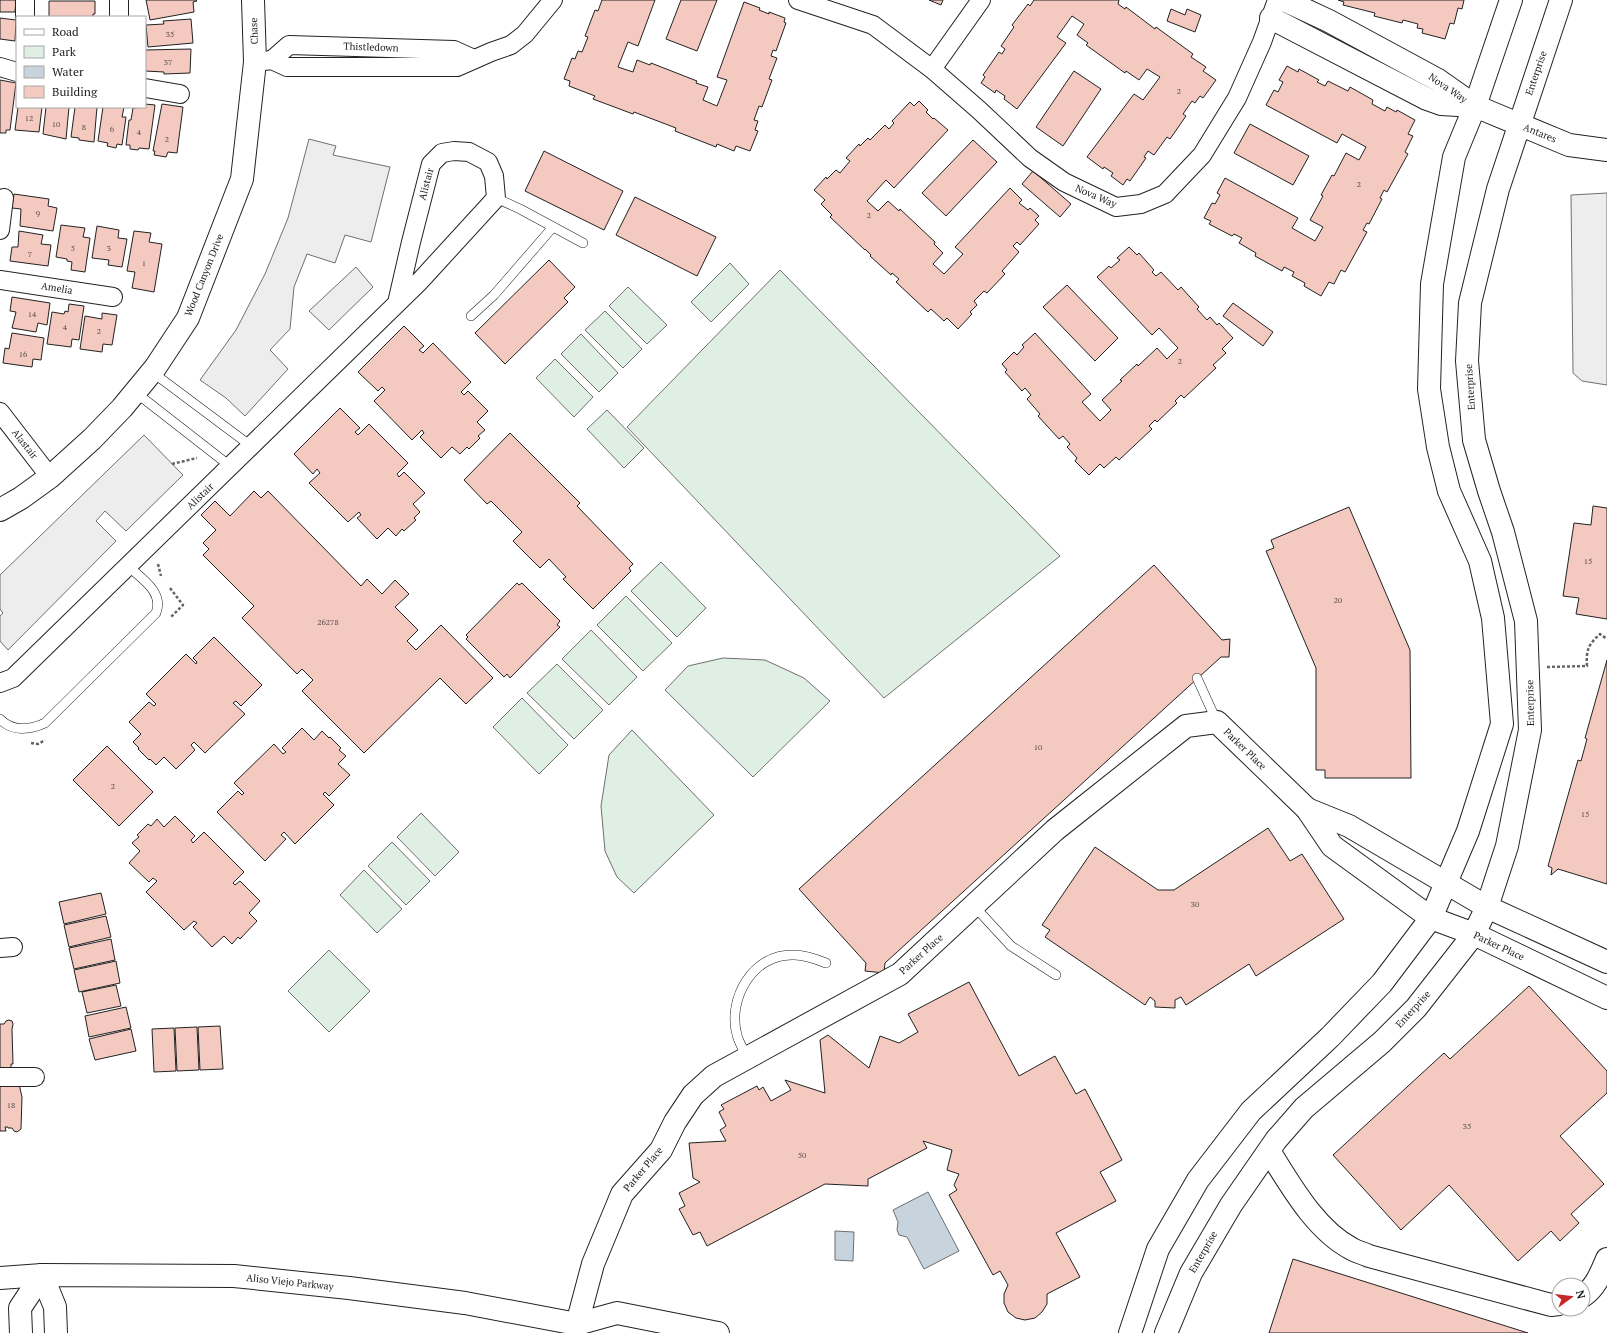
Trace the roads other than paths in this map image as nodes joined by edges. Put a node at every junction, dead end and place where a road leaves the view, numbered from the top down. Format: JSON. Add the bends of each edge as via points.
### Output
{"nodes":[{"id":1,"x":25,"y":0,"type":"edge"},
{"id":2,"x":119,"y":0,"type":"edge"},
{"id":3,"x":253,"y":0,"type":"edge"},
{"id":4,"x":553,"y":0,"type":"edge"},
{"id":5,"x":798,"y":0,"type":"edge"},
{"id":6,"x":982,"y":0,"type":"edge"},
{"id":7,"x":1284,"y":0,"type":"edge"},
{"id":8,"x":1511,"y":0,"type":"edge"},
{"id":9,"x":1561,"y":0,"type":"edge"},
{"id":10,"x":1274,"y":9,"type":"edge"},
{"id":11,"x":25,"y":16,"type":"edge"},
{"id":12,"x":119,"y":16,"type":"edge"},
{"id":13,"x":264,"y":61,"type":"junction"},
{"id":14,"x":0,"y":67,"type":"edge"},
{"id":15,"x":932,"y":69,"type":"junction"},
{"id":16,"x":16,"y":72,"type":"edge"},
{"id":17,"x":146,"y":88,"type":"edge"},
{"id":18,"x":180,"y":94,"type":"dead end"},
{"id":19,"x":1475,"y":106,"type":"junction"},
{"id":20,"x":1519,"y":125,"type":"junction"},
{"id":21,"x":1607,"y":150,"type":"edge"},
{"id":22,"x":4,"y":198,"type":"dead end"},
{"id":23,"x":496,"y":198,"type":"junction"},
{"id":24,"x":553,"y":227,"type":"junction"},
{"id":25,"x":0,"y":230,"type":"edge"},
{"id":26,"x":582,"y":243,"type":"dead end"},
{"id":27,"x":0,"y":278,"type":"edge"},
{"id":28,"x":113,"y":296,"type":"dead end"},
{"id":29,"x":397,"y":303,"type":"junction"},
{"id":30,"x":471,"y":316,"type":"dead end"},
{"id":31,"x":152,"y":372,"type":"junction"},
{"id":32,"x":135,"y":392,"type":"junction"},
{"id":33,"x":0,"y":412,"type":"edge"},
{"id":34,"x":251,"y":446,"type":"junction"},
{"id":35,"x":230,"y":466,"type":"junction"},
{"id":36,"x":50,"y":477,"type":"junction"},
{"id":37,"x":0,"y":510,"type":"edge"},
{"id":38,"x":128,"y":566,"type":"junction"},
{"id":39,"x":1197,"y":678,"type":"dead end"},
{"id":40,"x":0,"y":683,"type":"edge"},
{"id":41,"x":0,"y":719,"type":"edge"},
{"id":42,"x":1217,"y":722,"type":"junction"},
{"id":43,"x":1307,"y":809,"type":"junction"},
{"id":44,"x":1445,"y":884,"type":"junction"},
{"id":45,"x":974,"y":906,"type":"junction"},
{"id":46,"x":1487,"y":907,"type":"junction"},
{"id":47,"x":1431,"y":918,"type":"junction"},
{"id":48,"x":1474,"y":934,"type":"junction"},
{"id":49,"x":1607,"y":962,"type":"edge"},
{"id":50,"x":826,"y":963,"type":"dead end"},
{"id":51,"x":1056,"y":975,"type":"dead end"},
{"id":52,"x":1607,"y":998,"type":"edge"},
{"id":53,"x":747,"y":1058,"type":"junction"},
{"id":54,"x":35,"y":1076,"type":"dead end"},
{"id":55,"x":0,"y":1077,"type":"edge"},
{"id":56,"x":1269,"y":1151,"type":"junction"},
{"id":57,"x":1607,"y":1259,"type":"edge"},
{"id":58,"x":42,"y":1275,"type":"junction"},
{"id":59,"x":0,"y":1278,"type":"edge"},
{"id":60,"x":1591,"y":1289,"type":"edge"},
{"id":61,"x":1551,"y":1305,"type":"edge"},
{"id":62,"x":579,"y":1330,"type":"edge"},
{"id":63,"x":21,"y":1333,"type":"edge"},
{"id":64,"x":56,"y":1333,"type":"edge"},
{"id":65,"x":718,"y":1333,"type":"edge"},
{"id":66,"x":1130,"y":1333,"type":"edge"},
{"id":67,"x":1166,"y":1333,"type":"edge"}],
"edges":[{"from":1,"to":11,"type":"street"},
{"from":2,"to":12,"type":"street"},
{"from":3,"to":13,"type":"main road","name":"Chase"},
{"from":4,"to":13,"type":"street","name":"Thistledown","via":[[525,34],[511,45],[457,67],[287,67]]},
{"from":5,"to":15,"type":"street","name":"Nova Way","via":[[873,25]]},
{"from":6,"to":15,"type":"street"},
{"from":7,"to":19,"type":"main road","name":"Nova Way","via":[[1329,21],[1438,80]]},
{"from":8,"to":19,"type":"main road"},
{"from":9,"to":20,"type":"main road","name":"Enterprise"},
{"from":10,"to":15,"type":"street","name":"Nova Way","via":[[1237,98],[1202,155],[1165,194],[1141,204],[1116,207],[1064,182],[1030,158]]},
{"from":10,"to":19,"type":"main road","name":"Nova Way","via":[[1427,99],[1441,104]]},
{"from":13,"to":31,"type":"main road","name":"Wood Canyon Drive","via":[[242,179],[188,318]]},
{"from":14,"to":16,"type":"street"},
{"from":17,"to":18,"type":"street"},
{"from":19,"to":20,"type":"main road","name":"Antares"},
{"from":19,"to":44,"type":"main road","via":[[1454,157],[1433,276],[1429,389],[1438,447],[1449,490],[1480,561],[1493,618],[1502,724],[1468,831]]},
{"from":20,"to":21,"type":"main road","name":"Antares","via":[[1569,145]]},
{"from":20,"to":46,"type":"main road","name":"Enterprise","via":[[1498,189],[1470,303],[1468,362],[1474,440],[1503,532],[1526,621],[1529,665],[1530,730],[1507,846]]},
{"from":22,"to":25,"type":"street"},
{"from":23,"to":24,"type":"lane"},
{"from":23,"to":29,"type":"street","name":"Alistair"},
{"from":23,"to":29,"type":"street","name":"Alistair","via":[[494,176],[488,162],[469,152],[442,153],[431,164]]},
{"from":24,"to":26,"type":"lane"},
{"from":24,"to":30,"type":"lane","via":[[494,295]]},
{"from":27,"to":28,"type":"street","name":"Amelia"},
{"from":29,"to":34,"type":"street","name":"Alistair"},
{"from":31,"to":32,"type":"main road","name":"Wood Canyon Drive"},
{"from":31,"to":34,"type":"lane"},
{"from":32,"to":35,"type":"lane"},
{"from":32,"to":36,"type":"main road","name":"Wood Canyon Drive","via":[[92,439]]},
{"from":33,"to":36,"type":"street","name":"Alastair"},
{"from":34,"to":35,"type":"street","name":"Alistair"},
{"from":35,"to":38,"type":"street","name":"Alistair"},
{"from":36,"to":37,"type":"main road","name":"Wood Canyon Drive"},
{"from":38,"to":40,"type":"street","name":"Alistair","via":[[13,678]]},
{"from":38,"to":41,"type":"lane","via":[[155,592],[158,598],[156,613],[45,723],[21,729],[10,726]]},
{"from":39,"to":42,"type":"lane"},
{"from":42,"to":43,"type":"main road","name":"Parker Place"},
{"from":42,"to":45,"type":"main road","name":"Parker Place","via":[[1186,726],[1055,830]]},
{"from":43,"to":44,"type":"main road","name":"Parker Place","via":[[1349,826]]},
{"from":43,"to":47,"type":"main road","name":"Parker Place","via":[[1332,846]]},
{"from":44,"to":46,"type":"main road","name":"Parker Place"},
{"from":44,"to":47,"type":"main road"},
{"from":45,"to":51,"type":"lane","via":[[1011,946]]},
{"from":45,"to":53,"type":"main road","name":"Parker Place","via":[[900,974]]},
{"from":46,"to":48,"type":"main road","name":"Enterprise"},
{"from":46,"to":49,"type":"main road","name":"Parker Place"},
{"from":47,"to":48,"type":"main road","name":"Parker Place"},
{"from":47,"to":66,"type":"main road","via":[[1382,983],[1330,1037],[1251,1111],[1198,1180],[1158,1249]]},
{"from":48,"to":52,"type":"main road","name":"Parker Place"},
{"from":48,"to":56,"type":"main road","name":"Enterprise","via":[[1416,1008],[1382,1042],[1304,1108]]},
{"from":50,"to":53,"type":"lane","via":[[793,955],[779,957],[765,962],[751,974],[740,990],[735,1022],[737,1036]]},
{"from":53,"to":62,"type":"main road","name":"Parker Place","via":[[714,1076],[693,1095],[661,1150],[622,1194],[593,1264]]},
{"from":54,"to":55,"type":"street"},
{"from":56,"to":61,"type":"main road","via":[[1317,1220],[1351,1249]]},
{"from":56,"to":67,"type":"main road","name":"Enterprise","via":[[1231,1204],[1191,1273]]},
{"from":57,"to":60,"type":"main road"},
{"from":58,"to":59,"type":"main road","name":"Aliso Viejo Parkway"},
{"from":58,"to":62,"type":"main road","name":"Aliso Viejo Parkway","via":[[234,1276],[465,1303]]},
{"from":58,"to":63,"type":"main road","via":[[20,1308]]},
{"from":58,"to":64,"type":"main road","via":[[55,1307]]},
{"from":62,"to":65,"type":"main road","name":"Aliso Viejo Parkway","via":[[617,1313]]}]}
